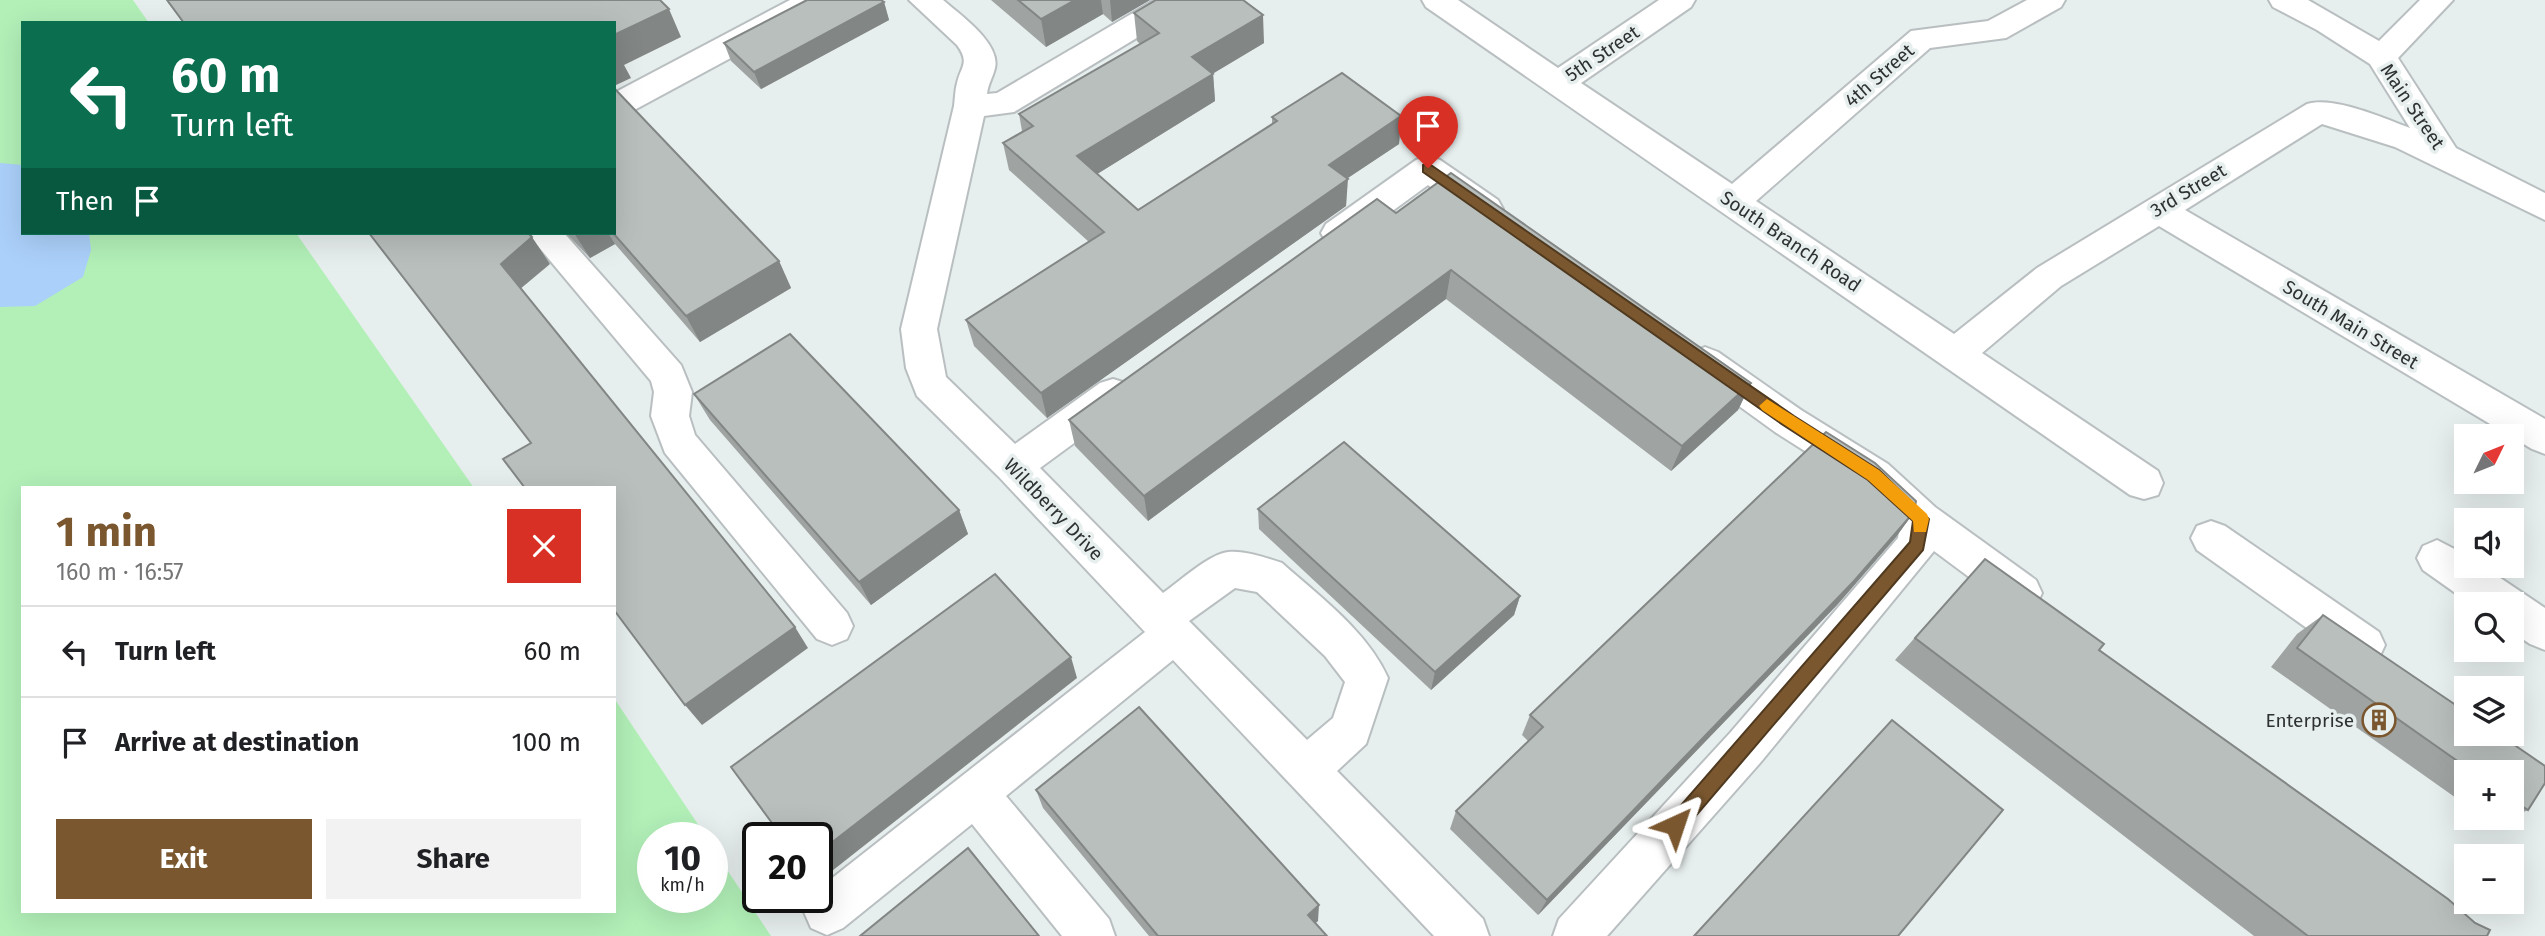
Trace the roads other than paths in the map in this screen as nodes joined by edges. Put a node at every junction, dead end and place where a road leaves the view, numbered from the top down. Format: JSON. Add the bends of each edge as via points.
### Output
{"nodes":[{"id":1,"x":814,"y":0,"type":"edge"},
{"id":2,"x":924,"y":0,"type":"edge"},
{"id":3,"x":1177,"y":0,"type":"edge"},
{"id":4,"x":1437,"y":0,"type":"edge"},
{"id":5,"x":1680,"y":0,"type":"edge"},
{"id":6,"x":2050,"y":0,"type":"edge"},
{"id":7,"x":2284,"y":0,"type":"edge"},
{"id":8,"x":2438,"y":0,"type":"edge"},
{"id":9,"x":2381,"y":57,"type":"junction"},
{"id":10,"x":1558,"y":83,"type":"junction"},
{"id":11,"x":616,"y":106,"type":"edge"},
{"id":12,"x":970,"y":106,"type":"junction"},
{"id":13,"x":2443,"y":153,"type":"junction"},
{"id":14,"x":1732,"y":202,"type":"junction"},
{"id":15,"x":2545,"y":208,"type":"edge"},
{"id":16,"x":2157,"y":209,"type":"junction"},
{"id":17,"x":1518,"y":231,"type":"edge"},
{"id":18,"x":546,"y":235,"type":"edge"},
{"id":19,"x":1305,"y":257,"type":"edge"},
{"id":20,"x":1676,"y":342,"type":"edge"},
{"id":21,"x":1956,"y":353,"type":"junction"},
{"id":22,"x":1136,"y":378,"type":"edge"},
{"id":23,"x":2545,"y":438,"type":"edge"},
{"id":24,"x":1013,"y":466,"type":"junction"},
{"id":25,"x":2144,"y":483,"type":"dead end"},
{"id":26,"x":1921,"y":519,"type":"junction"},
{"id":27,"x":2211,"y":538,"type":"dead end"},
{"id":28,"x":2437,"y":558,"type":"dead end"},
{"id":29,"x":2487,"y":592,"type":"edge"},
{"id":30,"x":2524,"y":617,"type":"edge"},
{"id":31,"x":2056,"y":619,"type":"edge"},
{"id":32,"x":832,"y":626,"type":"dead end"},
{"id":33,"x":1167,"y":626,"type":"junction"},
{"id":34,"x":2545,"y":631,"type":"edge"},
{"id":35,"x":2399,"y":669,"type":"edge"},
{"id":36,"x":1306,"y":769,"type":"junction"},
{"id":37,"x":975,"y":793,"type":"junction"},
{"id":38,"x":833,"y":907,"type":"edge"},
{"id":39,"x":1578,"y":935,"type":"edge"},
{"id":40,"x":1092,"y":936,"type":"edge"},
{"id":41,"x":1466,"y":936,"type":"edge"}],
"edges":[{"from":1,"to":11,"type":"street"},
{"from":2,"to":12,"type":"street","name":"Wildberry Drive","via":[[978,52],[980,67],[973,80]]},
{"from":3,"to":12,"type":"street","via":[[1003,104]]},
{"from":4,"to":10,"type":"street","name":"South Branch Road"},
{"from":5,"to":10,"type":"street","name":"5th Street"},
{"from":6,"to":14,"type":"street","name":"4th Street","via":[[1995,31],[1922,38]]},
{"from":7,"to":9,"type":"street","name":"Main Street"},
{"from":8,"to":9,"type":"street"},
{"from":9,"to":13,"type":"street","name":"Main Street"},
{"from":10,"to":14,"type":"street","name":"South Branch Road"},
{"from":12,"to":24,"type":"street","name":"Wildberry Drive","via":[[919,329],[930,385]]},
{"from":13,"to":15,"type":"street","name":"Main Street"},
{"from":13,"to":16,"type":"street","name":"3rd Street","via":[[2348,117],[2318,112]]},
{"from":14,"to":21,"type":"street","name":"South Branch Road"},
{"from":16,"to":21,"type":"street","name":"3rd Street","via":[[2049,277]]},
{"from":16,"to":23,"type":"street","name":"South Main Street"},
{"from":17,"to":19,"type":"street","via":[[1428,168]]},
{"from":18,"to":32,"type":"street","via":[[668,375],[673,392],[670,416],[678,442]]},
{"from":20,"to":26,"type":"street","via":[[1874,475]]},
{"from":21,"to":25,"type":"street","name":"South Branch Road"},
{"from":22,"to":24,"type":"street"},
{"from":24,"to":33,"type":"street","name":"Wildberry Drive"},
{"from":26,"to":31,"type":"street"},
{"from":26,"to":39,"type":"street","via":[[1917,545]]},
{"from":27,"to":35,"type":"street"},
{"from":28,"to":29,"type":"street"},
{"from":30,"to":34,"type":"street"},
{"from":33,"to":36,"type":"street","name":"Wildberry Drive"},
{"from":33,"to":36,"type":"street","via":[[1229,569],[1268,576],[1340,643],[1367,678],[1351,730]]},
{"from":33,"to":37,"type":"street"},
{"from":36,"to":41,"type":"street","name":"Wildberry Drive"},
{"from":37,"to":38,"type":"street"},
{"from":37,"to":40,"type":"street"}]}
